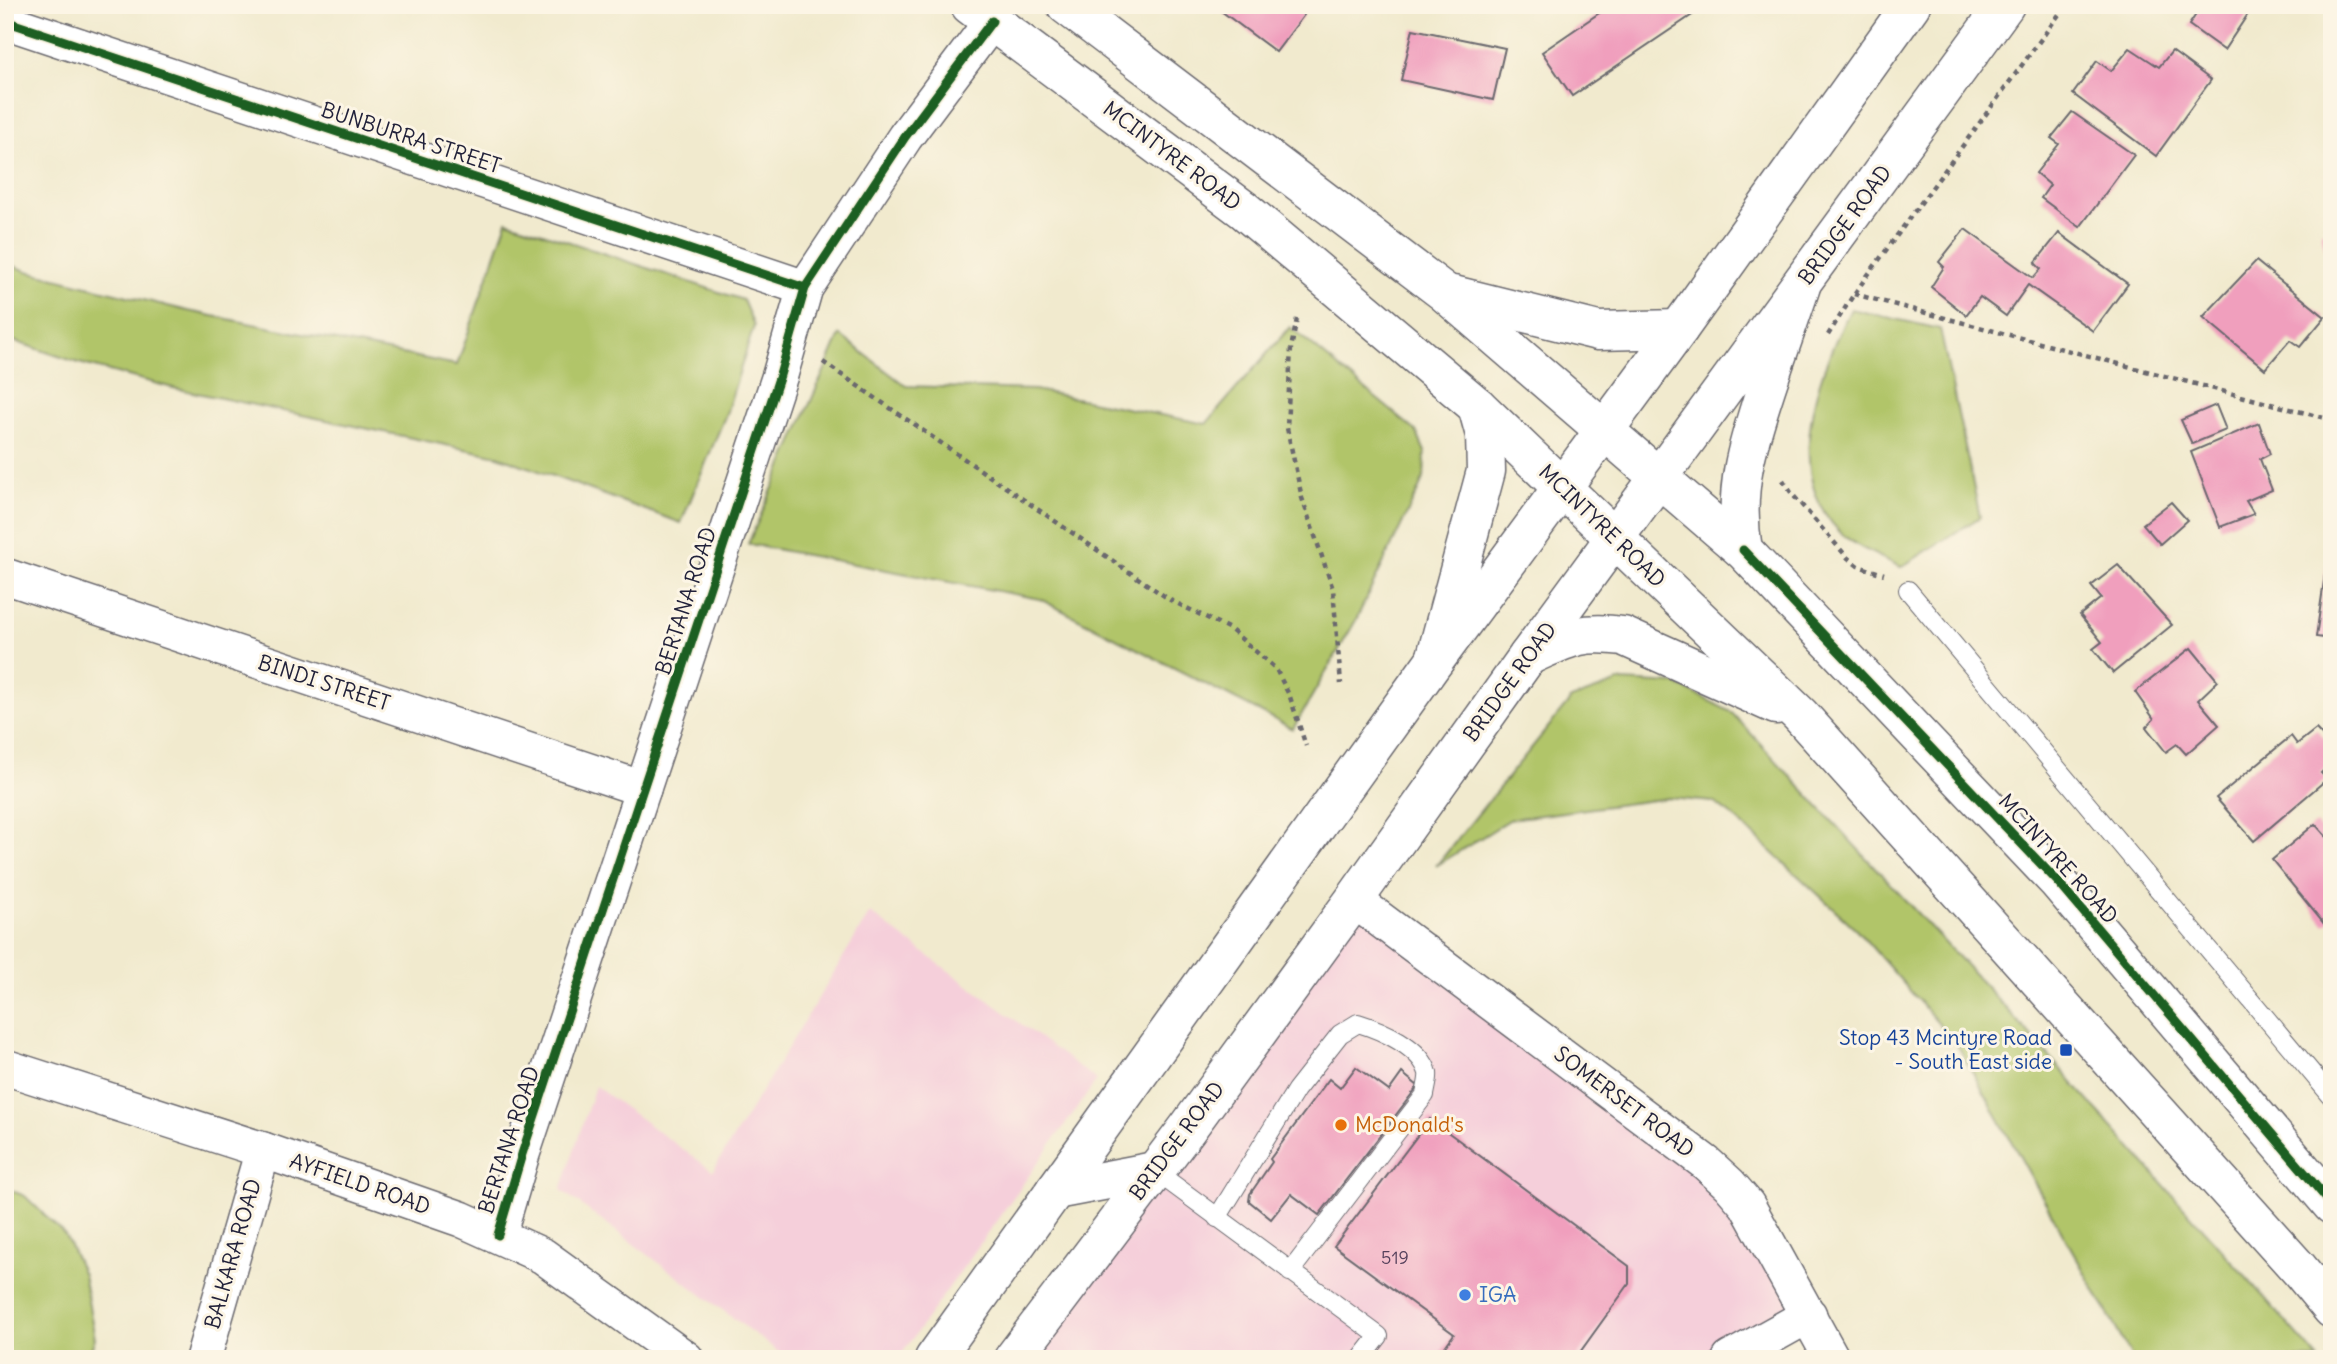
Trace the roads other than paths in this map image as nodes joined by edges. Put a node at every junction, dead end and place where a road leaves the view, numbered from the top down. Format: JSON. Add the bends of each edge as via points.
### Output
{"nodes":[{"id":1,"x":1066,"y":5,"type":"edge"},
{"id":2,"x":1912,"y":5,"type":"edge"},
{"id":3,"x":2005,"y":5,"type":"edge"},
{"id":4,"x":981,"y":13,"type":"edge"},
{"id":5,"x":11,"y":17,"type":"edge"},
{"id":6,"x":1801,"y":286,"type":"junction"},
{"id":7,"x":805,"y":288,"type":"junction"},
{"id":8,"x":1444,"y":292,"type":"junction"},
{"id":9,"x":1679,"y":329,"type":"junction"},
{"id":10,"x":1476,"y":405,"type":"junction"},
{"id":11,"x":1604,"y":430,"type":"junction"},
{"id":12,"x":1659,"y":477,"type":"junction"},
{"id":13,"x":1562,"y":487,"type":"junction"},
{"id":14,"x":1614,"y":538,"type":"junction"},
{"id":15,"x":1744,"y":550,"type":"junction"},
{"id":16,"x":5,"y":576,"type":"edge"},
{"id":17,"x":1908,"y":590,"type":"road end"},
{"id":18,"x":1528,"y":656,"type":"junction"},
{"id":19,"x":1435,"y":660,"type":"junction"},
{"id":20,"x":1800,"y":715,"type":"junction"},
{"id":21,"x":643,"y":789,"type":"junction"},
{"id":22,"x":1354,"y":900,"type":"junction"},
{"id":23,"x":5,"y":1066,"type":"edge"},
{"id":24,"x":2332,"y":1097,"type":"edge"},
{"id":25,"x":263,"y":1150,"type":"junction"},
{"id":26,"x":1155,"y":1171,"type":"junction"},
{"id":27,"x":1055,"y":1190,"type":"junction"},
{"id":28,"x":2332,"y":1205,"type":"edge"},
{"id":29,"x":1217,"y":1218,"type":"junction"},
{"id":30,"x":498,"y":1235,"type":"junction"},
{"id":31,"x":1290,"y":1272,"type":"junction"},
{"id":32,"x":2332,"y":1309,"type":"edge"},
{"id":33,"x":1809,"y":1315,"type":"junction"},
{"id":34,"x":203,"y":1359,"type":"edge"},
{"id":35,"x":686,"y":1359,"type":"edge"},
{"id":36,"x":934,"y":1359,"type":"edge"},
{"id":37,"x":1013,"y":1359,"type":"edge"},
{"id":38,"x":1361,"y":1359,"type":"edge"},
{"id":39,"x":1730,"y":1359,"type":"edge"},
{"id":40,"x":1832,"y":1359,"type":"edge"}],
"edges":[{"from":1,"to":8,"type":"main road","name":"MCINTYRE ROAD"},
{"from":2,"to":9,"type":"main road"},
{"from":3,"to":6,"type":"main road","name":"BRIDGE ROAD"},
{"from":4,"to":7,"type":"street","name":"BERTANA ROAD"},
{"from":4,"to":10,"type":"main road","name":"MCINTYRE ROAD","via":[[1244,210]]},
{"from":5,"to":7,"type":"street","name":"BUNBURRA STREET"},
{"from":6,"to":12,"type":"main road","name":"BRIDGE ROAD"},
{"from":6,"to":15,"type":"main road","via":[[1742,466],[1739,527]]},
{"from":7,"to":21,"type":"street","name":"BERTANA ROAD"},
{"from":8,"to":9,"type":"main road","via":[[1598,331]]},
{"from":8,"to":11,"type":"main road","name":"MCINTYRE ROAD"},
{"from":9,"to":11,"type":"main road"},
{"from":10,"to":13,"type":"main road","name":"MCINTYRE ROAD"},
{"from":10,"to":19,"type":"main road","via":[[1485,435],[1483,490]]},
{"from":11,"to":12,"type":"main road","name":"MCINTYRE ROAD"},
{"from":11,"to":13,"type":"main road"},
{"from":12,"to":14,"type":"main road","name":"BRIDGE ROAD"},
{"from":12,"to":15,"type":"main road","name":"MCINTYRE ROAD"},
{"from":13,"to":14,"type":"main road","name":"MCINTYRE ROAD"},
{"from":13,"to":19,"type":"main road"},
{"from":14,"to":18,"type":"main road","name":"BRIDGE ROAD"},
{"from":14,"to":20,"type":"main road","name":"MCINTYRE ROAD"},
{"from":15,"to":28,"type":"main road","name":"MCINTYRE ROAD","via":[[2058,882]]},
{"from":16,"to":21,"type":"street","name":"BINDI STREET"},
{"from":17,"to":24,"type":"lane"},
{"from":18,"to":20,"type":"main road","via":[[1575,635],[1622,636]]},
{"from":18,"to":22,"type":"main road","name":"BRIDGE ROAD"},
{"from":19,"to":27,"type":"main road"},
{"from":20,"to":32,"type":"main road","name":"MCINTYRE ROAD"},
{"from":21,"to":30,"type":"street","name":"BERTANA ROAD"},
{"from":22,"to":26,"type":"main road","name":"BRIDGE ROAD"},
{"from":22,"to":33,"type":"street","name":"SOMERSET ROAD","via":[[1706,1163],[1747,1205]]},
{"from":23,"to":25,"type":"street","name":"AYFIELD ROAD"},
{"from":25,"to":30,"type":"street","name":"AYFIELD ROAD"},
{"from":25,"to":34,"type":"street","name":"BALKARA ROAD"},
{"from":26,"to":27,"type":"main road"},
{"from":26,"to":29,"type":"lane"},
{"from":26,"to":37,"type":"main road","name":"BRIDGE ROAD"},
{"from":27,"to":36,"type":"main road"},
{"from":29,"to":31,"type":"lane"},
{"from":29,"to":31,"type":"lane","via":[[1296,1090],[1340,1034],[1358,1023],[1402,1043],[1421,1059],[1428,1074],[1425,1095]]},
{"from":30,"to":35,"type":"street","name":"AYFIELD ROAD","via":[[543,1256]]},
{"from":31,"to":38,"type":"lane","via":[[1379,1336]]},
{"from":33,"to":39,"type":"street"},
{"from":33,"to":40,"type":"street","name":"SOMERSET ROAD"}]}
